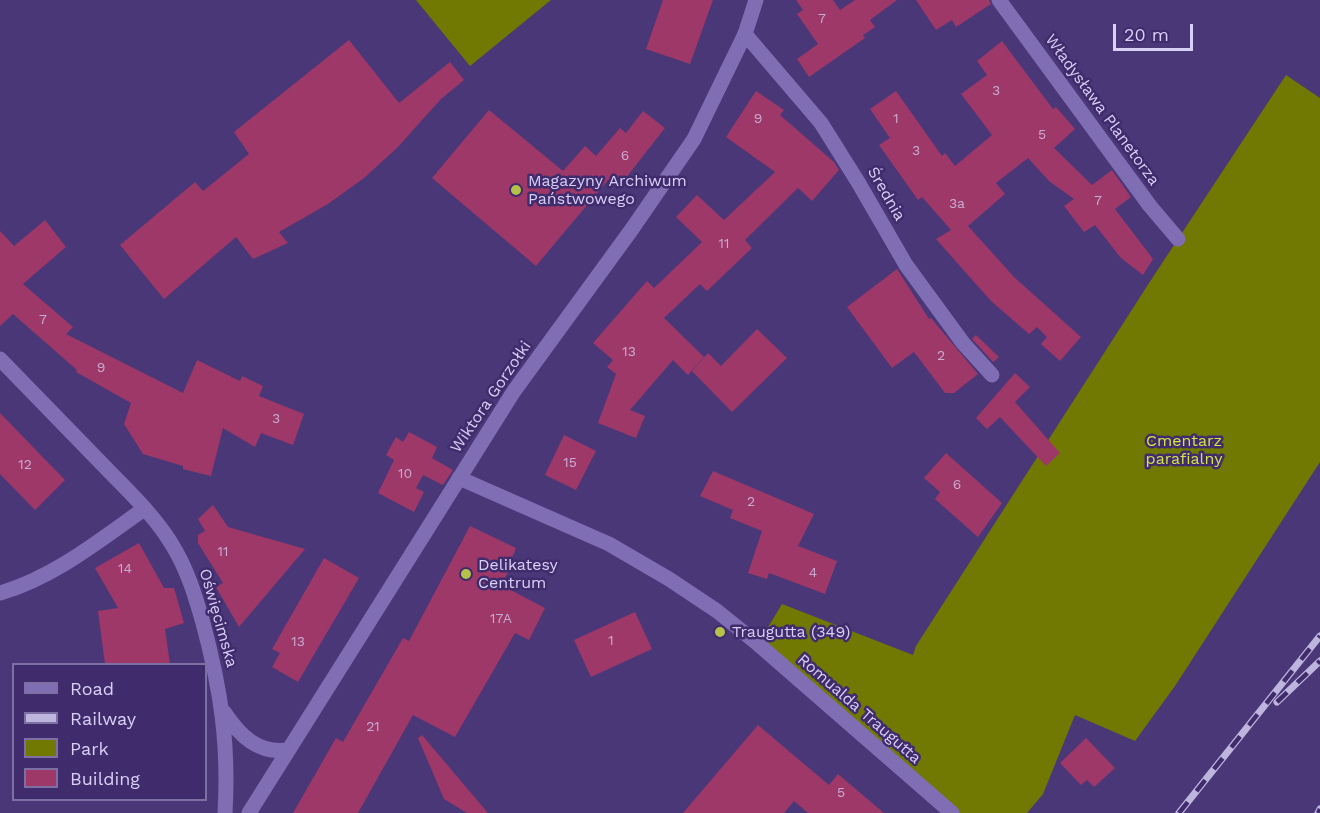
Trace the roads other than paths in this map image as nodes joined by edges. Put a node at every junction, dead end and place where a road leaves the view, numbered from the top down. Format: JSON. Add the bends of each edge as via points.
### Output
{"nodes":[{"id":1,"x":756,"y":0,"type":"edge"},
{"id":2,"x":999,"y":0,"type":"edge"},
{"id":3,"x":745,"y":34,"type":"junction"},
{"id":4,"x":1178,"y":239,"type":"dead end"},
{"id":5,"x":0,"y":359,"type":"edge"},
{"id":6,"x":992,"y":375,"type":"dead end"},
{"id":7,"x":459,"y":478,"type":"junction"},
{"id":8,"x":144,"y":509,"type":"junction"},
{"id":9,"x":0,"y":593,"type":"edge"},
{"id":10,"x":222,"y":710,"type":"junction"},
{"id":11,"x":288,"y":750,"type":"junction"},
{"id":12,"x":225,"y":813,"type":"edge"},
{"id":13,"x":249,"y":813,"type":"edge"},
{"id":14,"x":951,"y":813,"type":"edge"}],
"edges":[{"from":1,"to":3,"type":"main road","name":"Wiktora Gorzołki"},
{"from":2,"to":4,"type":"main road","name":"Władysława Planetorza"},
{"from":3,"to":6,"type":"main road","name":"Średnia","via":[[821,123],[906,265],[963,343]]},
{"from":3,"to":7,"type":"main road","name":"Wiktora Gorzołki","via":[[694,139],[514,391]]},
{"from":5,"to":8,"type":"main road","name":"Oświęcimska"},
{"from":7,"to":11,"type":"main road","name":"Wiktora Gorzołki"},
{"from":7,"to":14,"type":"main road","name":"Romualda Traugutta","via":[[609,544],[698,598],[758,644]]},
{"from":8,"to":9,"type":"main road","via":[[51,570]]},
{"from":8,"to":10,"type":"main road","name":"Oświęcimska","via":[[170,540],[190,578],[215,668]]},
{"from":10,"to":11,"type":"main road","via":[[245,738],[259,747],[268,751]]},
{"from":10,"to":12,"type":"main road","name":"Oświęcimska"},
{"from":11,"to":13,"type":"main road","name":"Wiktora Gorzołki"}]}
